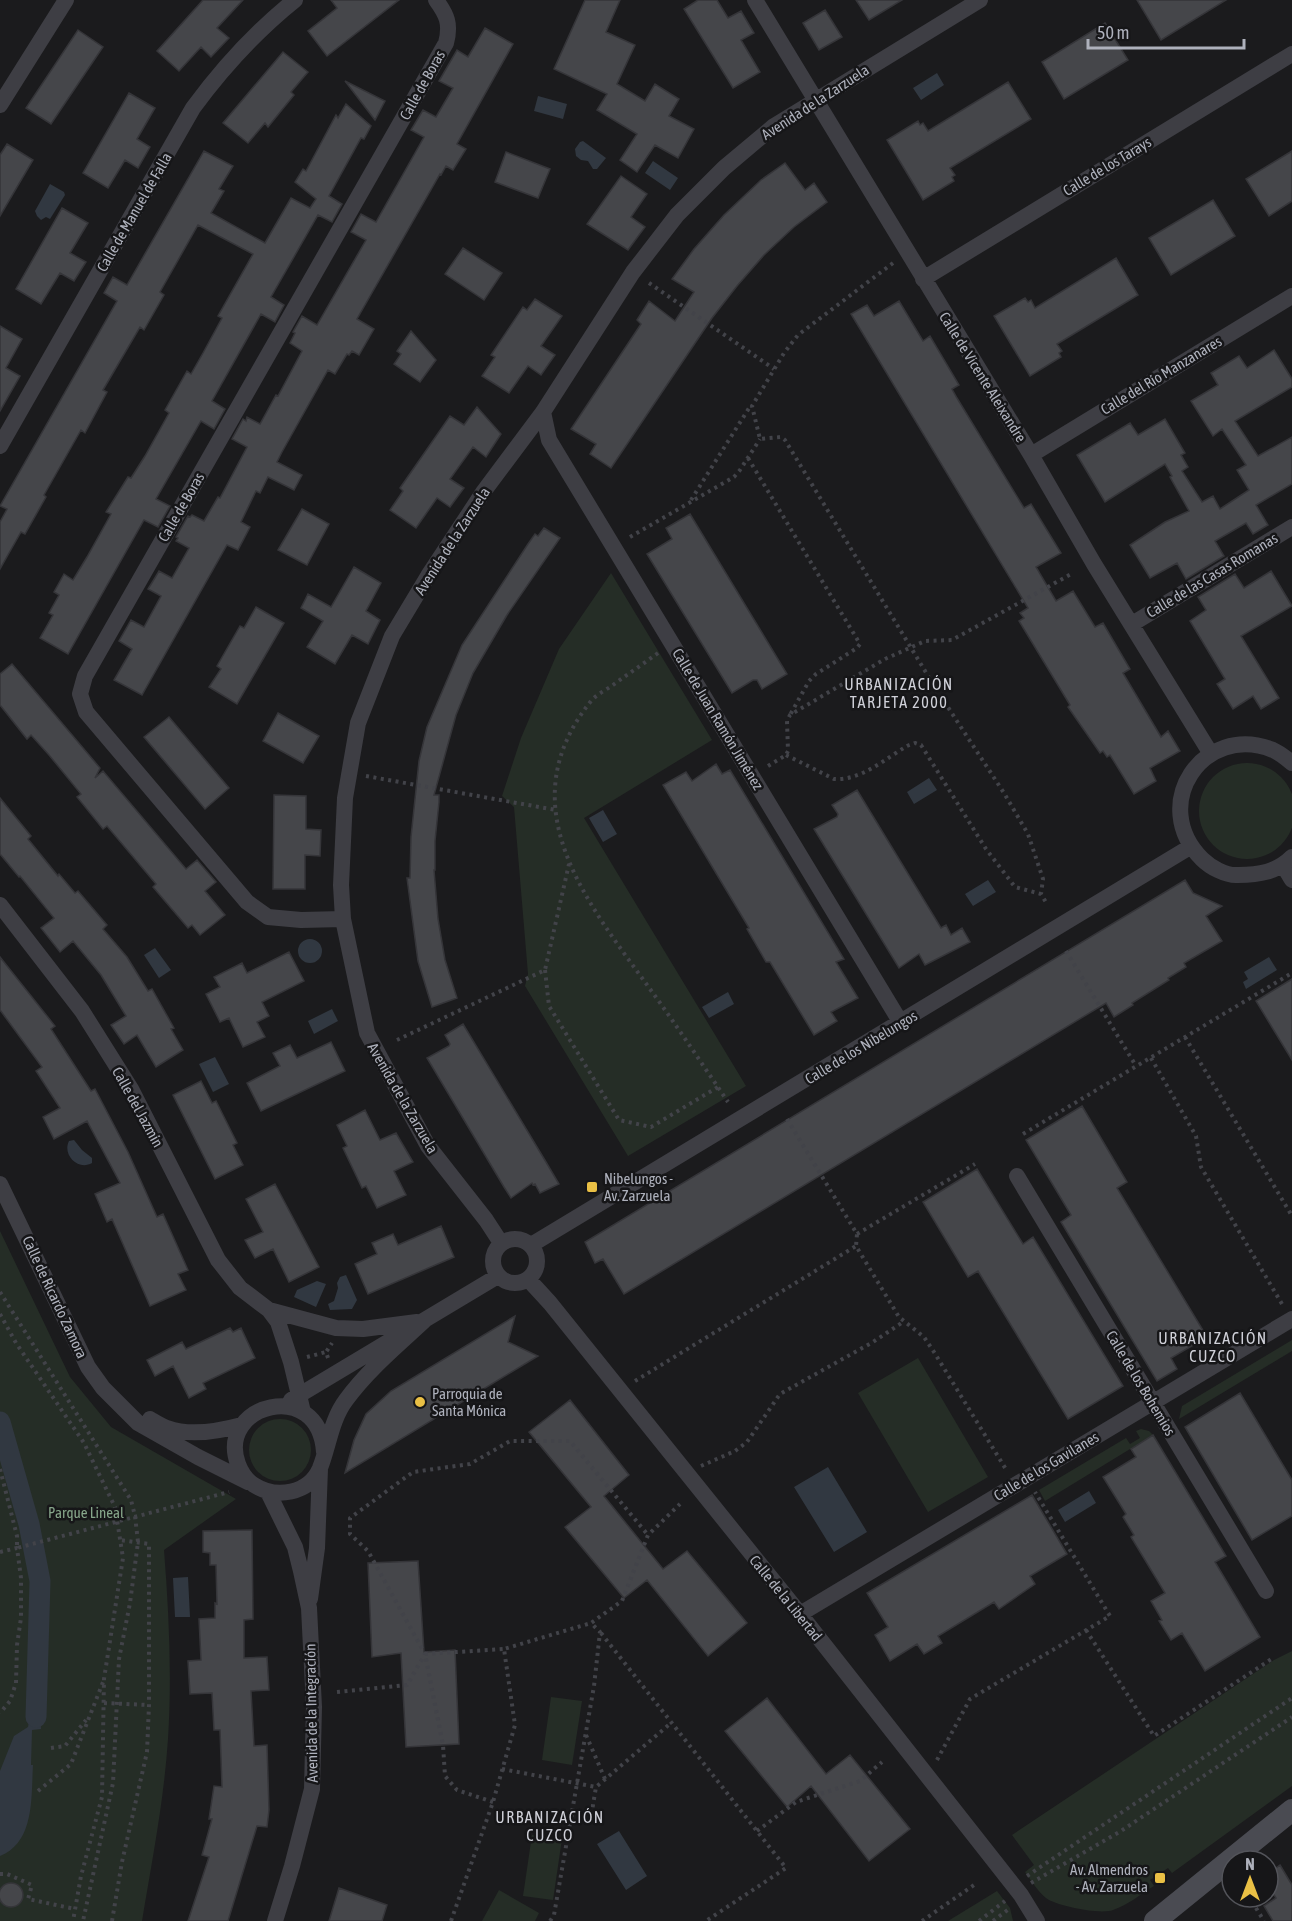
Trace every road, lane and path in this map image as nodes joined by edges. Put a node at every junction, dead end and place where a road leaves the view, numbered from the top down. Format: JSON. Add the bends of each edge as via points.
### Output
{"nodes":[{"id":1,"x":66,"y":0,"type":"edge"},
{"id":2,"x":295,"y":0,"type":"edge"},
{"id":3,"x":436,"y":0,"type":"edge"},
{"id":4,"x":755,"y":0,"type":"edge"},
{"id":5,"x":980,"y":0,"type":"edge"},
{"id":6,"x":1292,"y":54,"type":"edge"},
{"id":7,"x":815,"y":99,"type":"junction"},
{"id":8,"x":0,"y":105,"type":"edge"},
{"id":9,"x":894,"y":263,"type":"dead end"},
{"id":10,"x":923,"y":279,"type":"junction"},
{"id":11,"x":649,"y":283,"type":"dead end"},
{"id":12,"x":1292,"y":296,"type":"edge"},
{"id":13,"x":774,"y":369,"type":"junction"},
{"id":14,"x":753,"y":402,"type":"junction"},
{"id":15,"x":543,"y":412,"type":"junction"},
{"id":16,"x":760,"y":439,"type":"junction"},
{"id":17,"x":0,"y":446,"type":"edge"},
{"id":18,"x":1031,"y":455,"type":"junction"},
{"id":19,"x":748,"y":458,"type":"junction"},
{"id":20,"x":690,"y":501,"type":"junction"},
{"id":21,"x":1292,"y":527,"type":"edge"},
{"id":22,"x":630,"y":537,"type":"dead end"},
{"id":23,"x":1073,"y":573,"type":"dead end"},
{"id":24,"x":1132,"y":624,"type":"junction"},
{"id":25,"x":912,"y":646,"type":"junction"},
{"id":26,"x":662,"y":651,"type":"dead end"},
{"id":27,"x":790,"y":716,"type":"junction"},
{"id":28,"x":1211,"y":754,"type":"junction"},
{"id":29,"x":786,"y":755,"type":"junction"},
{"id":30,"x":1292,"y":763,"type":"edge"},
{"id":31,"x":768,"y":766,"type":"dead end"},
{"id":32,"x":365,"y":776,"type":"dead end"},
{"id":33,"x":556,"y":810,"type":"junction"},
{"id":34,"x":1190,"y":847,"type":"junction"},
{"id":35,"x":1288,"y":861,"type":"edge"},
{"id":36,"x":569,"y":864,"type":"junction"},
{"id":37,"x":1292,"y":880,"type":"edge"},
{"id":38,"x":1041,"y":894,"type":"junction"},
{"id":39,"x":1047,"y":904,"type":"dead end"},
{"id":40,"x":0,"y":905,"type":"edge"},
{"id":41,"x":343,"y":919,"type":"junction"},
{"id":42,"x":1066,"y":951,"type":"dead end"},
{"id":43,"x":545,"y":970,"type":"junction"},
{"id":44,"x":1292,"y":972,"type":"edge"},
{"id":45,"x":901,"y":1023,"type":"junction"},
{"id":46,"x":1185,"y":1037,"type":"junction"},
{"id":47,"x":397,"y":1040,"type":"dead end"},
{"id":48,"x":1151,"y":1058,"type":"junction"},
{"id":49,"x":1136,"y":1066,"type":"junction"},
{"id":50,"x":718,"y":1087,"type":"junction"},
{"id":51,"x":728,"y":1102,"type":"dead end"},
{"id":52,"x":787,"y":1119,"type":"dead end"},
{"id":53,"x":1023,"y":1134,"type":"dead end"},
{"id":54,"x":975,"y":1164,"type":"dead end"},
{"id":55,"x":1017,"y":1176,"type":"dead end"},
{"id":56,"x":0,"y":1184,"type":"edge"},
{"id":57,"x":1292,"y":1216,"type":"edge"},
{"id":58,"x":857,"y":1234,"type":"junction"},
{"id":59,"x":501,"y":1243,"type":"junction"},
{"id":60,"x":531,"y":1245,"type":"junction"},
{"id":61,"x":856,"y":1246,"type":"junction"},
{"id":62,"x":498,"y":1276,"type":"junction"},
{"id":63,"x":528,"y":1279,"type":"junction"},
{"id":64,"x":0,"y":1292,"type":"edge"},
{"id":65,"x":269,"y":1310,"type":"junction"},
{"id":66,"x":1287,"y":1312,"type":"edge"},
{"id":67,"x":0,"y":1314,"type":"edge"},
{"id":68,"x":424,"y":1321,"type":"junction"},
{"id":69,"x":904,"y":1322,"type":"junction"},
{"id":70,"x":335,"y":1335,"type":"dead end"},
{"id":71,"x":327,"y":1352,"type":"junction"},
{"id":72,"x":297,"y":1360,"type":"dead end"},
{"id":73,"x":329,"y":1368,"type":"dead end"},
{"id":74,"x":634,"y":1382,"type":"dead end"},
{"id":75,"x":120,"y":1403,"type":"junction"},
{"id":76,"x":1153,"y":1403,"type":"junction"},
{"id":77,"x":301,"y":1404,"type":"junction"},
{"id":78,"x":242,"y":1425,"type":"junction"},
{"id":79,"x":324,"y":1452,"type":"junction"},
{"id":80,"x":700,"y":1466,"type":"dead end"},
{"id":81,"x":320,"y":1468,"type":"junction"},
{"id":82,"x":0,"y":1469,"type":"edge"},
{"id":83,"x":1009,"y":1474,"type":"dead end"},
{"id":84,"x":252,"y":1484,"type":"junction"},
{"id":85,"x":232,"y":1491,"type":"dead end"},
{"id":86,"x":268,"y":1492,"type":"junction"},
{"id":87,"x":1035,"y":1492,"type":"dead end"},
{"id":88,"x":680,"y":1504,"type":"dead end"},
{"id":89,"x":135,"y":1516,"type":"junction"},
{"id":90,"x":117,"y":1521,"type":"junction"},
{"id":91,"x":648,"y":1536,"type":"junction"},
{"id":92,"x":120,"y":1540,"type":"junction"},
{"id":93,"x":138,"y":1542,"type":"junction"},
{"id":94,"x":19,"y":1547,"type":"junction"},
{"id":95,"x":0,"y":1552,"type":"edge"},
{"id":96,"x":1266,"y":1591,"type":"dead end"},
{"id":97,"x":309,"y":1608,"type":"junction"},
{"id":98,"x":800,"y":1614,"type":"junction"},
{"id":99,"x":591,"y":1623,"type":"junction"},
{"id":100,"x":1086,"y":1630,"type":"junction"},
{"id":101,"x":600,"y":1632,"type":"junction"},
{"id":102,"x":504,"y":1649,"type":"junction"},
{"id":103,"x":425,"y":1654,"type":"junction"},
{"id":104,"x":1273,"y":1658,"type":"dead end"},
{"id":105,"x":104,"y":1679,"type":"junction"},
{"id":106,"x":337,"y":1692,"type":"dead end"},
{"id":107,"x":1292,"y":1698,"type":"edge"},
{"id":108,"x":104,"y":1703,"type":"junction"},
{"id":109,"x":117,"y":1704,"type":"junction"},
{"id":110,"x":149,"y":1705,"type":"junction"},
{"id":111,"x":0,"y":1713,"type":"edge"},
{"id":112,"x":90,"y":1716,"type":"junction"},
{"id":113,"x":1292,"y":1717,"type":"edge"},
{"id":114,"x":671,"y":1723,"type":"junction"},
{"id":115,"x":585,"y":1733,"type":"junction"},
{"id":116,"x":51,"y":1748,"type":"dead end"},
{"id":117,"x":936,"y":1760,"type":"dead end"},
{"id":118,"x":882,"y":1762,"type":"dead end"},
{"id":119,"x":502,"y":1769,"type":"junction"},
{"id":120,"x":605,"y":1779,"type":"junction"},
{"id":121,"x":576,"y":1785,"type":"junction"},
{"id":122,"x":596,"y":1787,"type":"junction"},
{"id":123,"x":38,"y":1791,"type":"dead end"},
{"id":124,"x":493,"y":1802,"type":"junction"},
{"id":125,"x":1292,"y":1810,"type":"edge"},
{"id":126,"x":571,"y":1815,"type":"junction"},
{"id":127,"x":757,"y":1832,"type":"junction"},
{"id":128,"x":0,"y":1874,"type":"edge"},
{"id":129,"x":1026,"y":1877,"type":"dead end"},
{"id":130,"x":977,"y":1883,"type":"dead end"},
{"id":131,"x":1030,"y":1883,"type":"dead end"},
{"id":132,"x":1004,"y":1902,"type":"dead end"},
{"id":133,"x":1010,"y":1908,"type":"dead end"},
{"id":134,"x":75,"y":1909,"type":"junction"},
{"id":135,"x":73,"y":1921,"type":"edge"},
{"id":136,"x":83,"y":1921,"type":"edge"},
{"id":137,"x":112,"y":1921,"type":"edge"},
{"id":138,"x":275,"y":1921,"type":"edge"},
{"id":139,"x":451,"y":1921,"type":"edge"},
{"id":140,"x":550,"y":1921,"type":"edge"},
{"id":141,"x":706,"y":1921,"type":"edge"},
{"id":142,"x":922,"y":1921,"type":"edge"},
{"id":143,"x":979,"y":1921,"type":"edge"},
{"id":144,"x":993,"y":1921,"type":"edge"},
{"id":145,"x":1037,"y":1921,"type":"edge"},
{"id":146,"x":1155,"y":1921,"type":"edge"}],
"edges":[{"from":1,"to":8,"type":"street"},
{"from":2,"to":17,"type":"street","name":"Calle de Manuel de Falla","via":[[268,21],[225,66],[194,108]]},
{"from":3,"to":41,"type":"street","name":"Calle de Boras","via":[[447,16],[450,30],[446,43],[85,676],[80,694],[86,712],[246,902],[268,917]]},
{"from":4,"to":7,"type":"street","name":"Calle de Vicente Aleixandre"},
{"from":5,"to":7,"type":"street","name":"Avenida de la Zarzuela"},
{"from":6,"to":10,"type":"street","name":"Calle de los Tarays"},
{"from":7,"to":10,"type":"street","name":"Calle de Vicente Aleixandre"},
{"from":7,"to":15,"type":"street","name":"Avenida de la Zarzuela","via":[[774,126],[724,168],[677,215],[633,272]]},
{"from":9,"to":13,"type":"path","via":[[798,334]]},
{"from":10,"to":18,"type":"street","name":"Calle de Vicente Aleixandre"},
{"from":11,"to":13,"type":"path"},
{"from":12,"to":18,"type":"street","name":"Calle del Río Manzanares"},
{"from":13,"to":14,"type":"path"},
{"from":14,"to":16,"type":"path"},
{"from":14,"to":20,"type":"path"},
{"from":15,"to":41,"type":"street","name":"Avenida de la Zarzuela","via":[[472,509],[392,636],[358,723],[345,798]]},
{"from":15,"to":45,"type":"street","name":"Calle de Juan Ramón Jiménez","via":[[549,440]]},
{"from":16,"to":19,"type":"path"},
{"from":16,"to":25,"type":"path","via":[[785,440]]},
{"from":18,"to":24,"type":"street","name":"Calle de Vicente Aleixandre"},
{"from":19,"to":20,"type":"path","via":[[734,477]]},
{"from":19,"to":27,"type":"path","via":[[860,644],[809,681]]},
{"from":20,"to":22,"type":"path"},
{"from":21,"to":24,"type":"street","name":"Calle de las Casas Romanas"},
{"from":23,"to":25,"type":"path","via":[[952,640],[931,640]]},
{"from":24,"to":28,"type":"street","name":"Calle de Vicente Aleixandre"},
{"from":25,"to":27,"type":"path","via":[[885,658]]},
{"from":25,"to":38,"type":"path","via":[[1028,834],[1043,879]]},
{"from":26,"to":33,"type":"path","via":[[593,699],[566,739],[556,779]]},
{"from":27,"to":29,"type":"path"},
{"from":28,"to":30,"type":"street","via":[[1232,746],[1254,744],[1275,751]]},
{"from":28,"to":34,"type":"street","via":[[1197,765],[1181,796],[1179,813]]},
{"from":29,"to":31,"type":"path"},
{"from":29,"to":38,"type":"path","via":[[841,780],[853,778],[907,746],[921,745],[986,849],[1015,887]]},
{"from":32,"to":33,"type":"path"},
{"from":33,"to":36,"type":"path"},
{"from":34,"to":35,"type":"street","via":[[1209,866],[1233,876],[1259,875]]},
{"from":34,"to":45,"type":"street","name":"Calle de los Nibelungos"},
{"from":35,"to":37,"type":"street"},
{"from":36,"to":43,"type":"path"},
{"from":36,"to":50,"type":"path","via":[[594,911]]},
{"from":38,"to":39,"type":"path"},
{"from":40,"to":65,"type":"street","name":"Calle del Jazmín","via":[[82,1011],[131,1089],[218,1260],[240,1288]]},
{"from":41,"to":59,"type":"street","name":"Avenida de la Zarzuela","via":[[367,1033],[428,1146]]},
{"from":42,"to":49,"type":"path"},
{"from":43,"to":47,"type":"path"},
{"from":43,"to":50,"type":"path","via":[[549,1006],[619,1120],[651,1127]]},
{"from":44,"to":46,"type":"path"},
{"from":45,"to":60,"type":"street","name":"Calle de los Nibelungos"},
{"from":46,"to":48,"type":"path"},
{"from":46,"to":57,"type":"path"},
{"from":48,"to":49,"type":"path"},
{"from":48,"to":66,"type":"path","via":[[1196,1136],[1201,1167]]},
{"from":49,"to":53,"type":"path"},
{"from":50,"to":51,"type":"path"},
{"from":52,"to":58,"type":"path"},
{"from":54,"to":58,"type":"path"},
{"from":55,"to":76,"type":"street","name":"Calle de los Bohemios"},
{"from":56,"to":75,"type":"street","name":"Calle de Ricardo Zamora","via":[[88,1367]]},
{"from":58,"to":61,"type":"path"},
{"from":59,"to":60,"type":"street","via":[[512,1238]]},
{"from":59,"to":62,"type":"street","via":[[494,1252],[492,1265]]},
{"from":60,"to":63,"type":"street","via":[[537,1256],[536,1268]]},
{"from":61,"to":69,"type":"path"},
{"from":61,"to":74,"type":"path"},
{"from":62,"to":63,"type":"street","via":[[507,1282]]},
{"from":62,"to":68,"type":"street","name":"Calle del Jazmín"},
{"from":63,"to":98,"type":"street","name":"Calle de la Libertad"},
{"from":64,"to":89,"type":"path","via":[[131,1500]]},
{"from":65,"to":68,"type":"street","name":"Calle del Jazmín","via":[[336,1328],[363,1329]]},
{"from":65,"to":77,"type":"street","name":"Calle del Jazmín","via":[[278,1322]]},
{"from":66,"to":76,"type":"street","name":"Calle de los Gavilanes"},
{"from":67,"to":90,"type":"path","via":[[84,1443],[115,1507]]},
{"from":68,"to":77,"type":"street","name":"Calle del Jazmín"},
{"from":68,"to":79,"type":"street","name":"Calle del Jazmín","via":[[377,1364],[345,1401]]},
{"from":69,"to":80,"type":"path","via":[[780,1394],[747,1442]]},
{"from":69,"to":83,"type":"path","via":[[924,1337]]},
{"from":70,"to":71,"type":"path"},
{"from":71,"to":72,"type":"path"},
{"from":71,"to":73,"type":"path"},
{"from":75,"to":78,"type":"street","name":"Calle de Ricardo Zamora","via":[[168,1428],[184,1431]]},
{"from":75,"to":84,"type":"street","name":"Calle de Ricardo Zamora","via":[[138,1423]]},
{"from":76,"to":96,"type":"street","name":"Calle de los Bohemios"},
{"from":76,"to":98,"type":"street","name":"Calle de los Gavilanes"},
{"from":77,"to":78,"type":"street","via":[[265,1407]]},
{"from":77,"to":79,"type":"street","via":[[319,1429]]},
{"from":78,"to":84,"type":"street","via":[[236,1457],[241,1472]]},
{"from":79,"to":81,"type":"street"},
{"from":81,"to":86,"type":"street","via":[[298,1490],[284,1494]]},
{"from":81,"to":97,"type":"street","name":"Avenida de la Integración"},
{"from":82,"to":94,"type":"path"},
{"from":84,"to":86,"type":"street"},
{"from":85,"to":89,"type":"path"},
{"from":86,"to":97,"type":"street","name":"Avenida de la Integración","via":[[295,1546]]},
{"from":87,"to":100,"type":"path","via":[[1110,1616]]},
{"from":88,"to":91,"type":"path"},
{"from":89,"to":90,"type":"path"},
{"from":89,"to":93,"type":"path"},
{"from":90,"to":92,"type":"path"},
{"from":90,"to":94,"type":"path"},
{"from":91,"to":99,"type":"path","via":[[622,1601]]},
{"from":91,"to":103,"type":"path","via":[[570,1441],[510,1441],[470,1464],[413,1472],[350,1518],[350,1534],[368,1551]]},
{"from":92,"to":93,"type":"path"},
{"from":92,"to":105,"type":"path","via":[[123,1558]]},
{"from":93,"to":109,"type":"path","via":[[119,1659]]},
{"from":93,"to":110,"type":"path","via":[[149,1544]]},
{"from":94,"to":95,"type":"path"},
{"from":94,"to":111,"type":"path","via":[[21,1618],[16,1683],[10,1701]]},
{"from":97,"to":138,"type":"street","name":"Avenida de la Integración","via":[[314,1707],[312,1789]]},
{"from":98,"to":145,"type":"street","name":"Calle de la Libertad"},
{"from":99,"to":101,"type":"path"},
{"from":99,"to":102,"type":"path"},
{"from":100,"to":104,"type":"path","via":[[1154,1736]]},
{"from":100,"to":117,"type":"path","via":[[970,1699]]},
{"from":101,"to":114,"type":"path"},
{"from":101,"to":115,"type":"path"},
{"from":102,"to":103,"type":"path"},
{"from":102,"to":119,"type":"path","via":[[515,1725]]},
{"from":103,"to":106,"type":"path","via":[[407,1685]]},
{"from":103,"to":124,"type":"path","via":[[446,1776],[457,1790]]},
{"from":105,"to":108,"type":"path"},
{"from":105,"to":112,"type":"path"},
{"from":107,"to":129,"type":"path"},
{"from":108,"to":109,"type":"path"},
{"from":108,"to":134,"type":"path","via":[[102,1797]]},
{"from":109,"to":110,"type":"path"},
{"from":109,"to":136,"type":"path","via":[[113,1782]]},
{"from":110,"to":137,"type":"path","via":[[147,1752]]},
{"from":112,"to":116,"type":"path","via":[[66,1746]]},
{"from":112,"to":123,"type":"path","via":[[71,1764]]},
{"from":113,"to":131,"type":"path","via":[[1121,1832]]},
{"from":114,"to":120,"type":"path"},
{"from":114,"to":127,"type":"path"},
{"from":115,"to":120,"type":"path"},
{"from":115,"to":121,"type":"path"},
{"from":118,"to":127,"type":"path","via":[[860,1781],[796,1802]]},
{"from":119,"to":121,"type":"path"},
{"from":119,"to":124,"type":"path"},
{"from":120,"to":122,"type":"path"},
{"from":121,"to":122,"type":"path"},
{"from":121,"to":126,"type":"path"},
{"from":122,"to":126,"type":"path","via":[[591,1817]]},
{"from":124,"to":139,"type":"path"},
{"from":125,"to":146,"type":"street"},
{"from":126,"to":140,"type":"path"},
{"from":127,"to":141,"type":"path","via":[[786,1868]]},
{"from":128,"to":134,"type":"path","via":[[32,1885],[28,1899]]},
{"from":130,"to":142,"type":"path"},
{"from":132,"to":143,"type":"path"},
{"from":133,"to":144,"type":"path"},
{"from":134,"to":135,"type":"path"}]}
